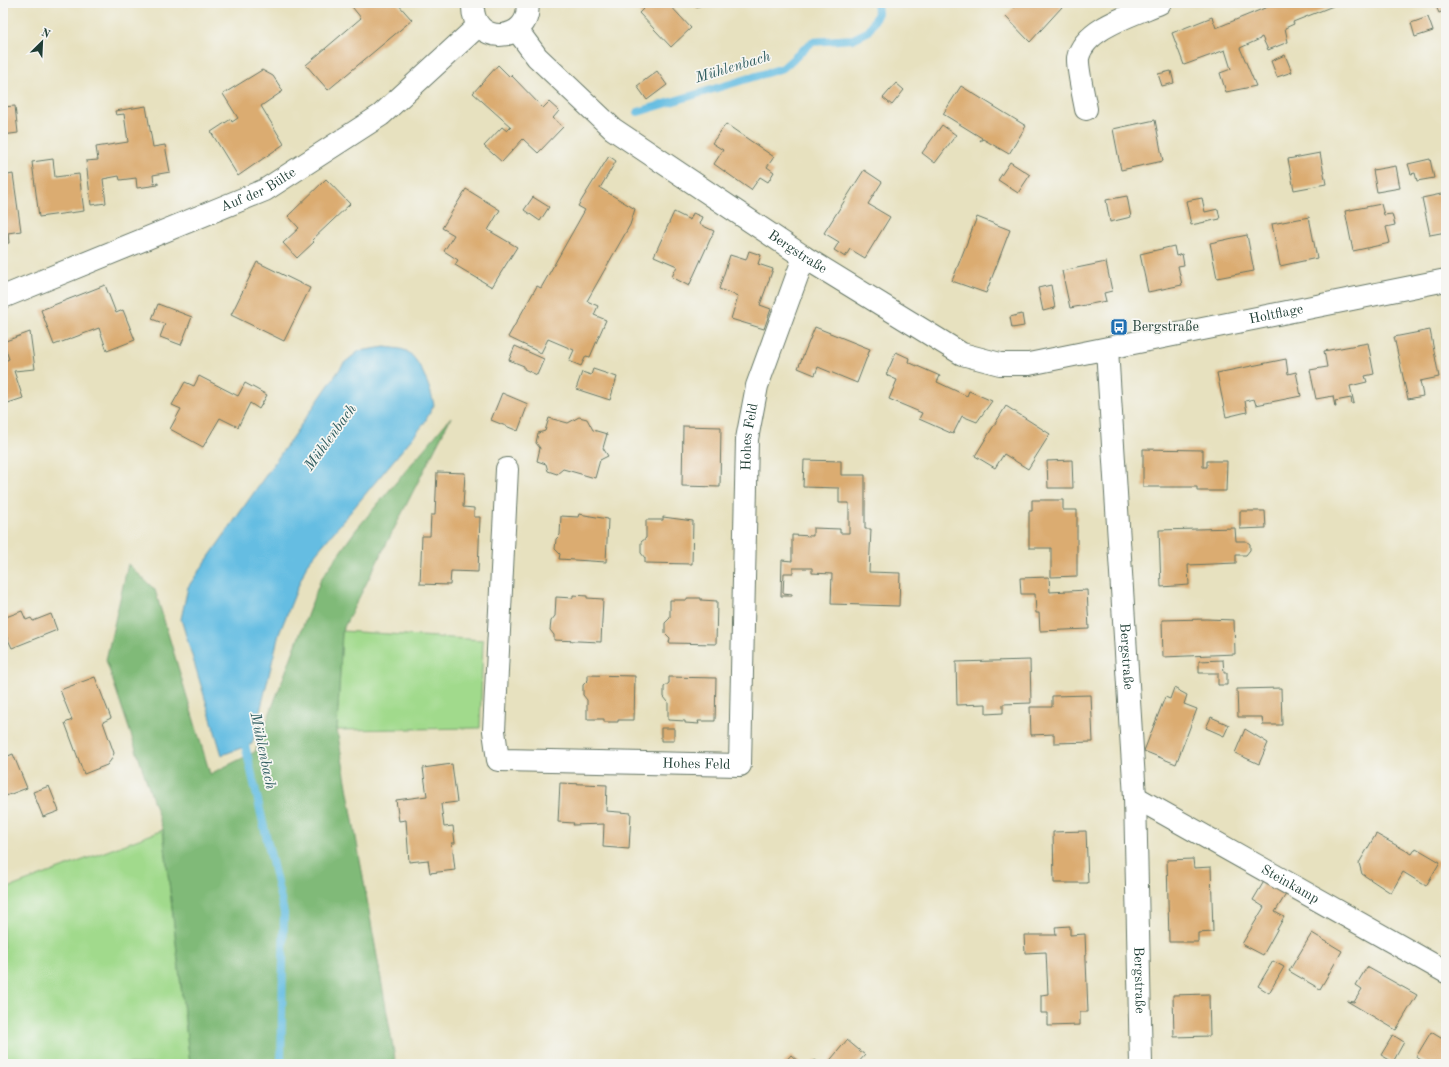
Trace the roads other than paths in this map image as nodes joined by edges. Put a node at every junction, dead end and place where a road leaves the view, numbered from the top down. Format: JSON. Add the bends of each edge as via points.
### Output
{"nodes":[{"id":1,"x":473,"y":3,"type":"edge"},
{"id":2,"x":527,"y":3,"type":"edge"},
{"id":3,"x":1160,"y":3,"type":"edge"},
{"id":4,"x":478,"y":26,"type":"junction"},
{"id":5,"x":517,"y":30,"type":"junction"},
{"id":6,"x":1086,"y":110,"type":"dead end"},
{"id":7,"x":804,"y":257,"type":"junction"},
{"id":8,"x":1446,"y":280,"type":"edge"},
{"id":9,"x":3,"y":297,"type":"edge"},
{"id":10,"x":1107,"y":350,"type":"junction"},
{"id":11,"x":507,"y":469,"type":"dead end"},
{"id":12,"x":1135,"y":797,"type":"junction"},
{"id":13,"x":1446,"y":972,"type":"edge"},
{"id":14,"x":1141,"y":1064,"type":"edge"}],
"edges":[{"from":1,"to":4,"type":"street","via":[[473,14]]},
{"from":2,"to":5,"type":"street","via":[[526,19]]},
{"from":3,"to":6,"type":"street","via":[[1105,27],[1085,42],[1078,58]]},
{"from":4,"to":5,"type":"street","via":[[490,34],[504,36]]},
{"from":4,"to":9,"type":"street","name":"Auf der Bülte","via":[[381,115],[265,190]]},
{"from":5,"to":7,"type":"street","name":"Bergstraße","via":[[537,57],[613,129]]},
{"from":7,"to":10,"type":"street","name":"Bergstraße","via":[[962,354],[1000,364],[1029,364]]},
{"from":7,"to":11,"type":"street","name":"Hohes Feld","via":[[757,386],[746,440],[740,765],[498,760],[494,731]]},
{"from":8,"to":10,"type":"street","name":"Holtflage"},
{"from":10,"to":12,"type":"street","name":"Bergstraße"},
{"from":12,"to":13,"type":"street","name":"Steinkamp"},
{"from":12,"to":14,"type":"street","name":"Bergstraße"}]}
